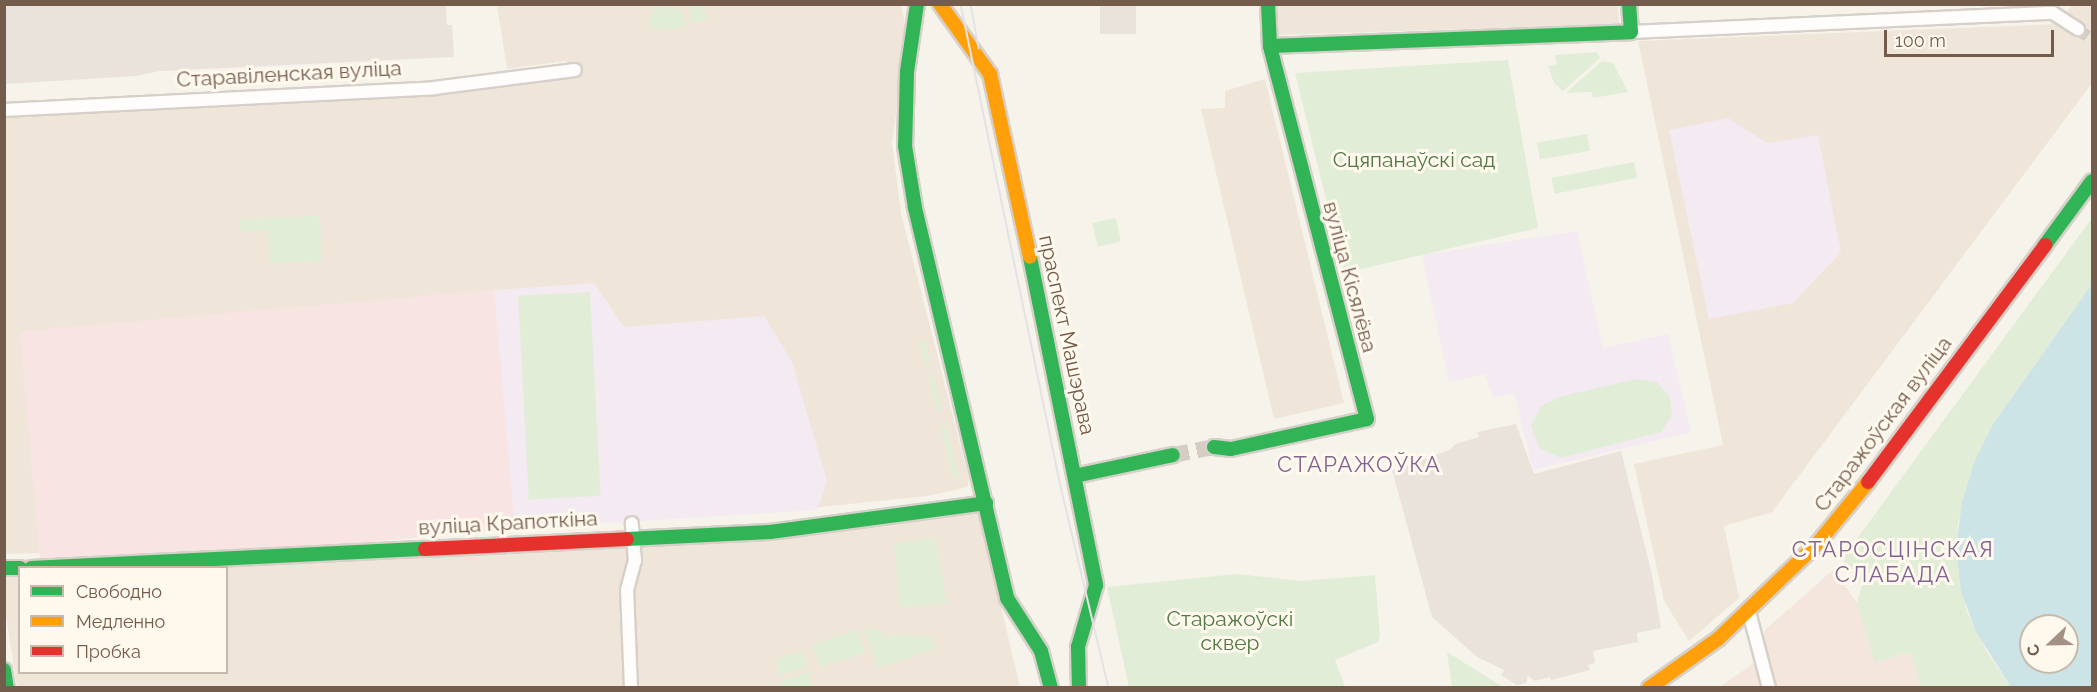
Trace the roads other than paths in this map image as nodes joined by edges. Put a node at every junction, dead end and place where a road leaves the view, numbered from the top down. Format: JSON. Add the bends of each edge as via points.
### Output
{"nodes":[{"id":1,"x":916,"y":4,"type":"edge"},
{"id":2,"x":940,"y":4,"type":"edge"},
{"id":3,"x":1268,"y":4,"type":"edge"},
{"id":4,"x":1629,"y":4,"type":"edge"},
{"id":5,"x":2078,"y":29,"type":"tunnel mouth"},
{"id":6,"x":1631,"y":32,"type":"junction"},
{"id":7,"x":1270,"y":46,"type":"junction"},
{"id":8,"x":575,"y":70,"type":"dead end"},
{"id":9,"x":4,"y":110,"type":"edge"},
{"id":10,"x":2092,"y":181,"type":"edge"},
{"id":11,"x":1214,"y":447,"type":"tunnel mouth"},
{"id":12,"x":1173,"y":455,"type":"tunnel mouth"},
{"id":13,"x":1075,"y":476,"type":"junction"},
{"id":14,"x":986,"y":503,"type":"junction"},
{"id":15,"x":633,"y":531,"type":"junction"},
{"id":16,"x":48,"y":566,"type":"edge"},
{"id":17,"x":1749,"y":612,"type":"junction"},
{"id":18,"x":4,"y":670,"type":"edge"},
{"id":19,"x":7,"y":687,"type":"edge"},
{"id":20,"x":631,"y":687,"type":"edge"},
{"id":21,"x":1051,"y":687,"type":"edge"},
{"id":22,"x":1079,"y":687,"type":"edge"},
{"id":23,"x":1649,"y":687,"type":"edge"},
{"id":24,"x":1769,"y":687,"type":"edge"}],
"edges":[{"from":1,"to":14,"type":"main road","via":[[905,146],[915,208]]},
{"from":2,"to":13,"type":"main road","name":"праспект Машэрава","via":[[990,75]]},
{"from":3,"to":7,"type":"main road","name":"вуліца Кісялёва"},
{"from":4,"to":6,"type":"main road"},
{"from":5,"to":6,"type":"street","via":[[2053,13]]},
{"from":6,"to":7,"type":"main road"},
{"from":7,"to":11,"type":"main road","name":"вуліца Кісялёва","via":[[1367,419],[1231,449]]},
{"from":8,"to":9,"type":"street","name":"Старавіленская вуліца","via":[[434,88]]},
{"from":10,"to":17,"type":"main road","name":"Старажоўская вуліца","via":[[1852,504]]},
{"from":12,"to":13,"type":"main road"},
{"from":13,"to":22,"type":"main road","name":"праспект Машэрава","via":[[1096,585],[1078,647]]},
{"from":14,"to":15,"type":"main road","name":"вуліца Крапоткіна","via":[[771,532]]},
{"from":14,"to":21,"type":"main road","via":[[1007,598],[1041,651]]},
{"from":15,"to":16,"type":"main road","name":"вуліца Крапоткіна"},
{"from":15,"to":20,"type":"street","via":[[635,561],[627,590]]},
{"from":17,"to":23,"type":"main road","name":"Старажоўская вуліца","via":[[1702,652]]},
{"from":17,"to":24,"type":"street"},
{"from":18,"to":19,"type":"main road"}]}
